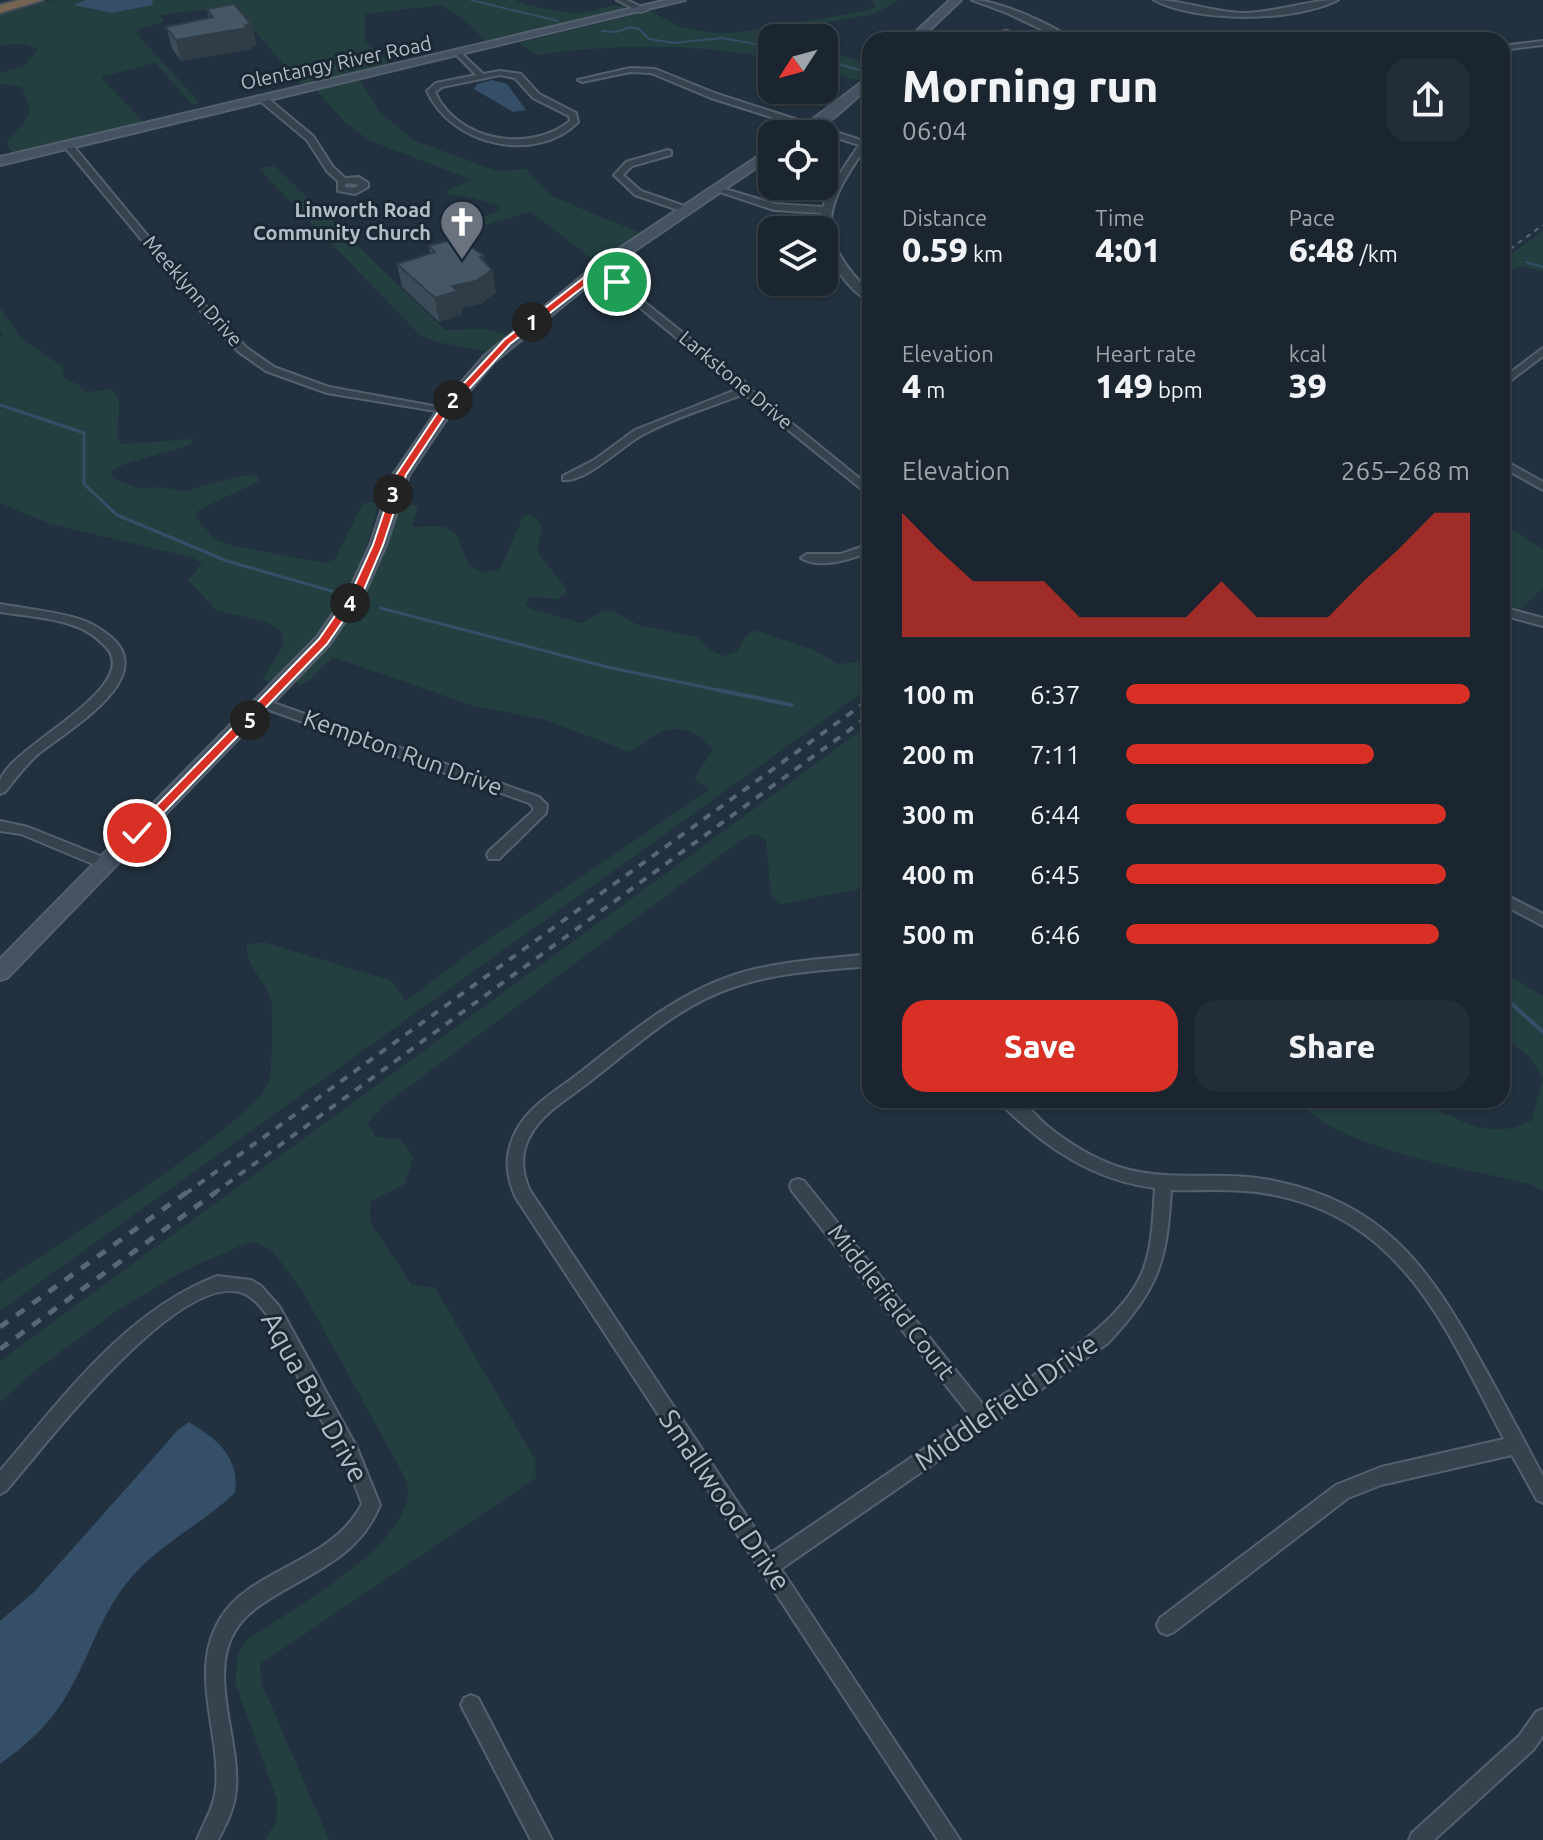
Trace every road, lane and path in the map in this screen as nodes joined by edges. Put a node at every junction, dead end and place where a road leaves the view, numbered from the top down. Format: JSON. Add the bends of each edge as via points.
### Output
{"nodes":[{"id":1,"x":36,"y":0,"type":"edge"},
{"id":2,"x":621,"y":0,"type":"edge"},
{"id":3,"x":680,"y":0,"type":"edge"},
{"id":4,"x":956,"y":0,"type":"edge"},
{"id":5,"x":976,"y":0,"type":"edge"},
{"id":6,"x":1158,"y":0,"type":"edge"},
{"id":7,"x":1309,"y":0,"type":"edge"},
{"id":8,"x":1334,"y":0,"type":"edge"},
{"id":9,"x":1319,"y":4,"type":"junction"},
{"id":10,"x":0,"y":9,"type":"edge"},
{"id":11,"x":643,"y":10,"type":"junction"},
{"id":12,"x":922,"y":32,"type":"edge"},
{"id":13,"x":1053,"y":32,"type":"edge"},
{"id":14,"x":1543,"y":43,"type":"edge"},
{"id":15,"x":1510,"y":47,"type":"edge"},
{"id":16,"x":455,"y":55,"type":"junction"},
{"id":17,"x":476,"y":77,"type":"junction"},
{"id":18,"x":582,"y":80,"type":"dead end"},
{"id":19,"x":862,"y":86,"type":"edge"},
{"id":20,"x":262,"y":98,"type":"junction"},
{"id":21,"x":776,"y":120,"type":"edge"},
{"id":22,"x":820,"y":120,"type":"edge"},
{"id":23,"x":838,"y":139,"type":"edge"},
{"id":24,"x":67,"y":144,"type":"junction"},
{"id":25,"x":862,"y":144,"type":"edge"},
{"id":26,"x":862,"y":151,"type":"edge"},
{"id":27,"x":668,"y":153,"type":"dead end"},
{"id":28,"x":758,"y":160,"type":"edge"},
{"id":29,"x":0,"y":161,"type":"edge"},
{"id":30,"x":344,"y":182,"type":"dead end"},
{"id":31,"x":715,"y":189,"type":"junction"},
{"id":32,"x":684,"y":209,"type":"junction"},
{"id":33,"x":824,"y":210,"type":"junction"},
{"id":34,"x":599,"y":269,"type":"junction"},
{"id":35,"x":862,"y":290,"type":"edge"},
{"id":36,"x":1543,"y":351,"type":"edge"},
{"id":37,"x":1510,"y":378,"type":"edge"},
{"id":38,"x":747,"y":389,"type":"junction"},
{"id":39,"x":444,"y":411,"type":"junction"},
{"id":40,"x":1510,"y":467,"type":"edge"},
{"id":41,"x":567,"y":478,"type":"dead end"},
{"id":42,"x":862,"y":486,"type":"edge"},
{"id":43,"x":1543,"y":487,"type":"edge"},
{"id":44,"x":862,"y":551,"type":"edge"},
{"id":45,"x":807,"y":558,"type":"dead end"},
{"id":46,"x":0,"y":608,"type":"edge"},
{"id":47,"x":1510,"y":613,"type":"edge"},
{"id":48,"x":1543,"y":622,"type":"edge"},
{"id":49,"x":265,"y":704,"type":"junction"},
{"id":50,"x":0,"y":789,"type":"edge"},
{"id":51,"x":0,"y":826,"type":"edge"},
{"id":52,"x":494,"y":855,"type":"dead end"},
{"id":53,"x":105,"y":864,"type":"junction"},
{"id":54,"x":1510,"y":902,"type":"edge"},
{"id":55,"x":1543,"y":921,"type":"edge"},
{"id":56,"x":862,"y":961,"type":"edge"},
{"id":57,"x":0,"y":972,"type":"edge"},
{"id":58,"x":1017,"y":1108,"type":"edge"},
{"id":59,"x":1163,"y":1183,"type":"junction"},
{"id":60,"x":798,"y":1186,"type":"dead end"},
{"id":61,"x":983,"y":1419,"type":"junction"},
{"id":62,"x":1517,"y":1445,"type":"junction"},
{"id":63,"x":0,"y":1485,"type":"edge"},
{"id":64,"x":1543,"y":1494,"type":"edge"},
{"id":65,"x":769,"y":1566,"type":"junction"},
{"id":66,"x":1167,"y":1625,"type":"dead end"},
{"id":67,"x":471,"y":1705,"type":"dead end"},
{"id":68,"x":1543,"y":1719,"type":"edge"},
{"id":69,"x":207,"y":1840,"type":"edge"},
{"id":70,"x":542,"y":1840,"type":"edge"},
{"id":71,"x":950,"y":1840,"type":"edge"},
{"id":72,"x":1419,"y":1840,"type":"edge"}],
"edges":[{"from":1,"to":10,"type":"highway"},
{"from":2,"to":11,"type":"street"},
{"from":3,"to":11,"type":"main road","name":"Olentangy River Road"},
{"from":4,"to":12,"type":"main road"},
{"from":5,"to":13,"type":"street"},
{"from":6,"to":9,"type":"street","via":[[1257,17]]},
{"from":7,"to":9,"type":"street"},
{"from":8,"to":9,"type":"street"},
{"from":11,"to":16,"type":"main road","name":"Olentangy River Road"},
{"from":14,"to":15,"type":"street"},
{"from":16,"to":17,"type":"street"},
{"from":16,"to":20,"type":"main road","name":"Olentangy River Road"},
{"from":17,"to":17,"type":"street","via":[[439,85],[431,96],[455,120],[488,138],[512,143],[568,128],[574,119],[536,96],[518,76]]},
{"from":18,"to":21,"type":"street","via":[[652,71]]},
{"from":19,"to":22,"type":"main road"},
{"from":20,"to":24,"type":"main road","name":"Olentangy River Road"},
{"from":20,"to":30,"type":"street","via":[[310,138]]},
{"from":23,"to":25,"type":"street"},
{"from":24,"to":29,"type":"main road","name":"Olentangy River Road"},
{"from":24,"to":39,"type":"street","name":"Meeklynn Drive","via":[[243,350],[302,383]]},
{"from":26,"to":33,"type":"street","via":[[836,181]]},
{"from":27,"to":32,"type":"street","via":[[629,164],[618,175],[632,190]]},
{"from":28,"to":31,"type":"main road"},
{"from":31,"to":32,"type":"main road"},
{"from":31,"to":33,"type":"street","via":[[774,207]]},
{"from":32,"to":34,"type":"main road"},
{"from":33,"to":35,"type":"street","via":[[829,247]]},
{"from":34,"to":38,"type":"street","name":"Larkstone Drive"},
{"from":34,"to":39,"type":"main road","via":[[496,351]]},
{"from":36,"to":37,"type":"street"},
{"from":38,"to":41,"type":"street","via":[[639,432]]},
{"from":38,"to":42,"type":"street","name":"Larkstone Drive"},
{"from":39,"to":49,"type":"main road","via":[[401,475],[357,592],[323,641]]},
{"from":40,"to":43,"type":"street"},
{"from":44,"to":45,"type":"street","via":[[842,558]]},
{"from":46,"to":50,"type":"street","via":[[95,630],[114,648],[118,666],[100,700],[33,750]]},
{"from":47,"to":48,"type":"street"},
{"from":49,"to":52,"type":"street","name":"Kempton Run Drive","via":[[540,805],[539,813]]},
{"from":49,"to":53,"type":"main road"},
{"from":51,"to":53,"type":"street","via":[[23,830]]},
{"from":53,"to":57,"type":"main road"},
{"from":54,"to":55,"type":"street"},
{"from":56,"to":65,"type":"street","name":"Smallwood Drive","via":[[769,973],[706,993],[651,1025],[539,1112],[514,1155],[514,1175],[522,1193]]},
{"from":58,"to":59,"type":"street","via":[[1060,1148],[1091,1164]]},
{"from":59,"to":61,"type":"street","name":"Middlefield Drive","via":[[1160,1246],[1141,1296],[1102,1337]]},
{"from":59,"to":62,"type":"street","via":[[1250,1184],[1287,1191],[1357,1220],[1386,1241],[1411,1264],[1451,1320]]},
{"from":60,"to":61,"type":"street","name":"Middlefield Court"},
{"from":61,"to":65,"type":"street","name":"Middlefield Drive"},
{"from":62,"to":64,"type":"street"},
{"from":62,"to":66,"type":"street","via":[[1381,1476],[1342,1491]]},
{"from":63,"to":69,"type":"street","name":"Aqua Bay Drive","via":[[112,1355],[190,1295],[228,1281],[248,1286],[275,1314],[371,1505],[347,1540],[249,1603],[228,1623],[217,1649],[216,1684],[227,1787],[222,1812]]},
{"from":65,"to":71,"type":"street","name":"Smallwood Drive"},
{"from":67,"to":70,"type":"street"},
{"from":68,"to":72,"type":"street","via":[[1526,1743]]}]}
